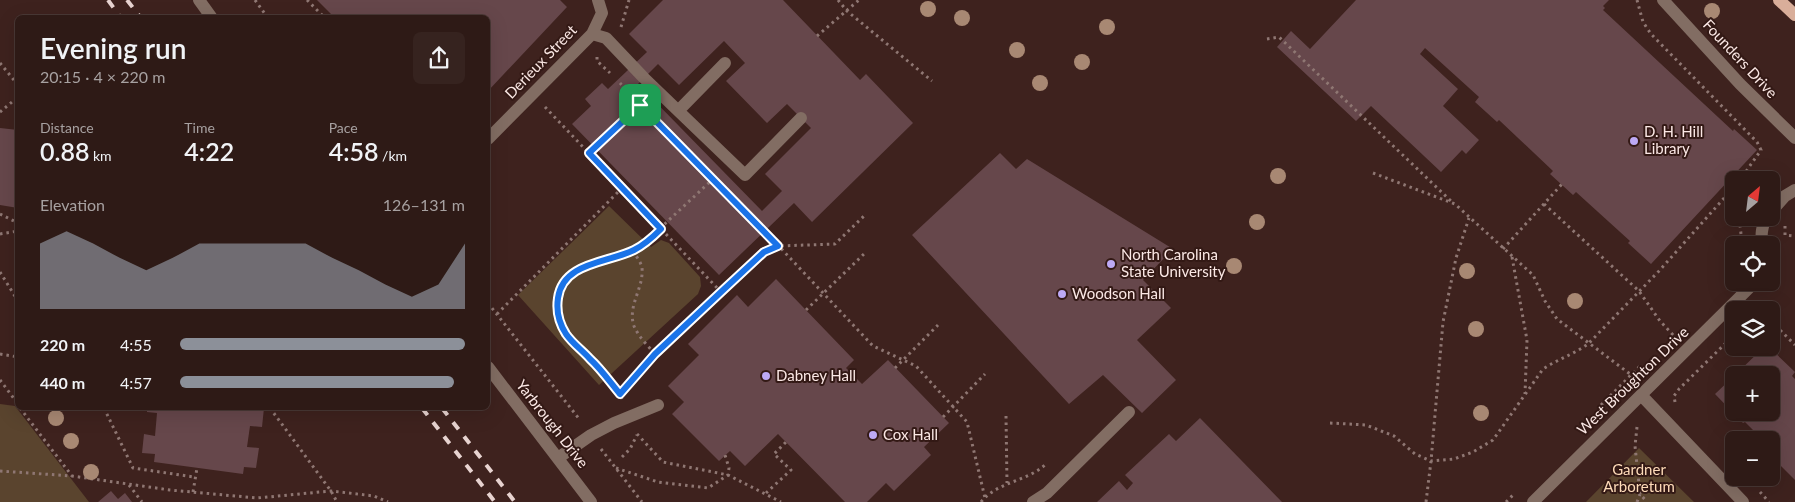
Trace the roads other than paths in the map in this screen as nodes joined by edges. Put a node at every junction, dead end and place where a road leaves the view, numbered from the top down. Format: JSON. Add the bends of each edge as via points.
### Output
{"nodes":[{"id":1,"x":199,"y":0,"type":"edge"},
{"id":2,"x":598,"y":0,"type":"edge"},
{"id":3,"x":1663,"y":0,"type":"edge"},
{"id":4,"x":1778,"y":0,"type":"edge"},
{"id":5,"x":210,"y":15,"type":"edge"},
{"id":6,"x":1795,"y":15,"type":"edge"},
{"id":7,"x":592,"y":34,"type":"junction"},
{"id":8,"x":725,"y":63,"type":"dead end"},
{"id":9,"x":679,"y":110,"type":"junction"},
{"id":10,"x":801,"y":118,"type":"dead end"},
{"id":11,"x":490,"y":137,"type":"edge"},
{"id":12,"x":1795,"y":138,"type":"edge"},
{"id":13,"x":1795,"y":190,"type":"edge"},
{"id":14,"x":1780,"y":202,"type":"edge"},
{"id":15,"x":1746,"y":291,"type":"edge"},
{"id":16,"x":490,"y":370,"type":"edge"},
{"id":17,"x":1642,"y":396,"type":"junction"},
{"id":18,"x":658,"y":405,"type":"dead end"},
{"id":19,"x":1129,"y":412,"type":"dead end"},
{"id":20,"x":558,"y":458,"type":"junction"},
{"id":21,"x":591,"y":502,"type":"edge"},
{"id":22,"x":1033,"y":502,"type":"edge"},
{"id":23,"x":1533,"y":502,"type":"edge"},
{"id":24,"x":1743,"y":502,"type":"edge"}],
"edges":[{"from":1,"to":5,"type":"street"},
{"from":2,"to":7,"type":"street","name":"Derieux Street","via":[[602,13]]},
{"from":3,"to":12,"type":"street","name":"Founders Drive"},
{"from":4,"to":6,"type":"main road"},
{"from":7,"to":9,"type":"street","via":[[606,38]]},
{"from":7,"to":11,"type":"street","name":"Derieux Street"},
{"from":8,"to":9,"type":"street"},
{"from":9,"to":10,"type":"street","via":[[745,175]]},
{"from":13,"to":14,"type":"street"},
{"from":15,"to":17,"type":"street","name":"West Broughton Drive"},
{"from":16,"to":20,"type":"street","name":"Yarbrough Drive"},
{"from":17,"to":23,"type":"street","name":"West Broughton Drive"},
{"from":17,"to":24,"type":"street"},
{"from":18,"to":20,"type":"street","via":[[591,435]]},
{"from":19,"to":22,"type":"street","via":[[1047,493]]},
{"from":20,"to":21,"type":"street","name":"Yarbrough Drive"}]}
